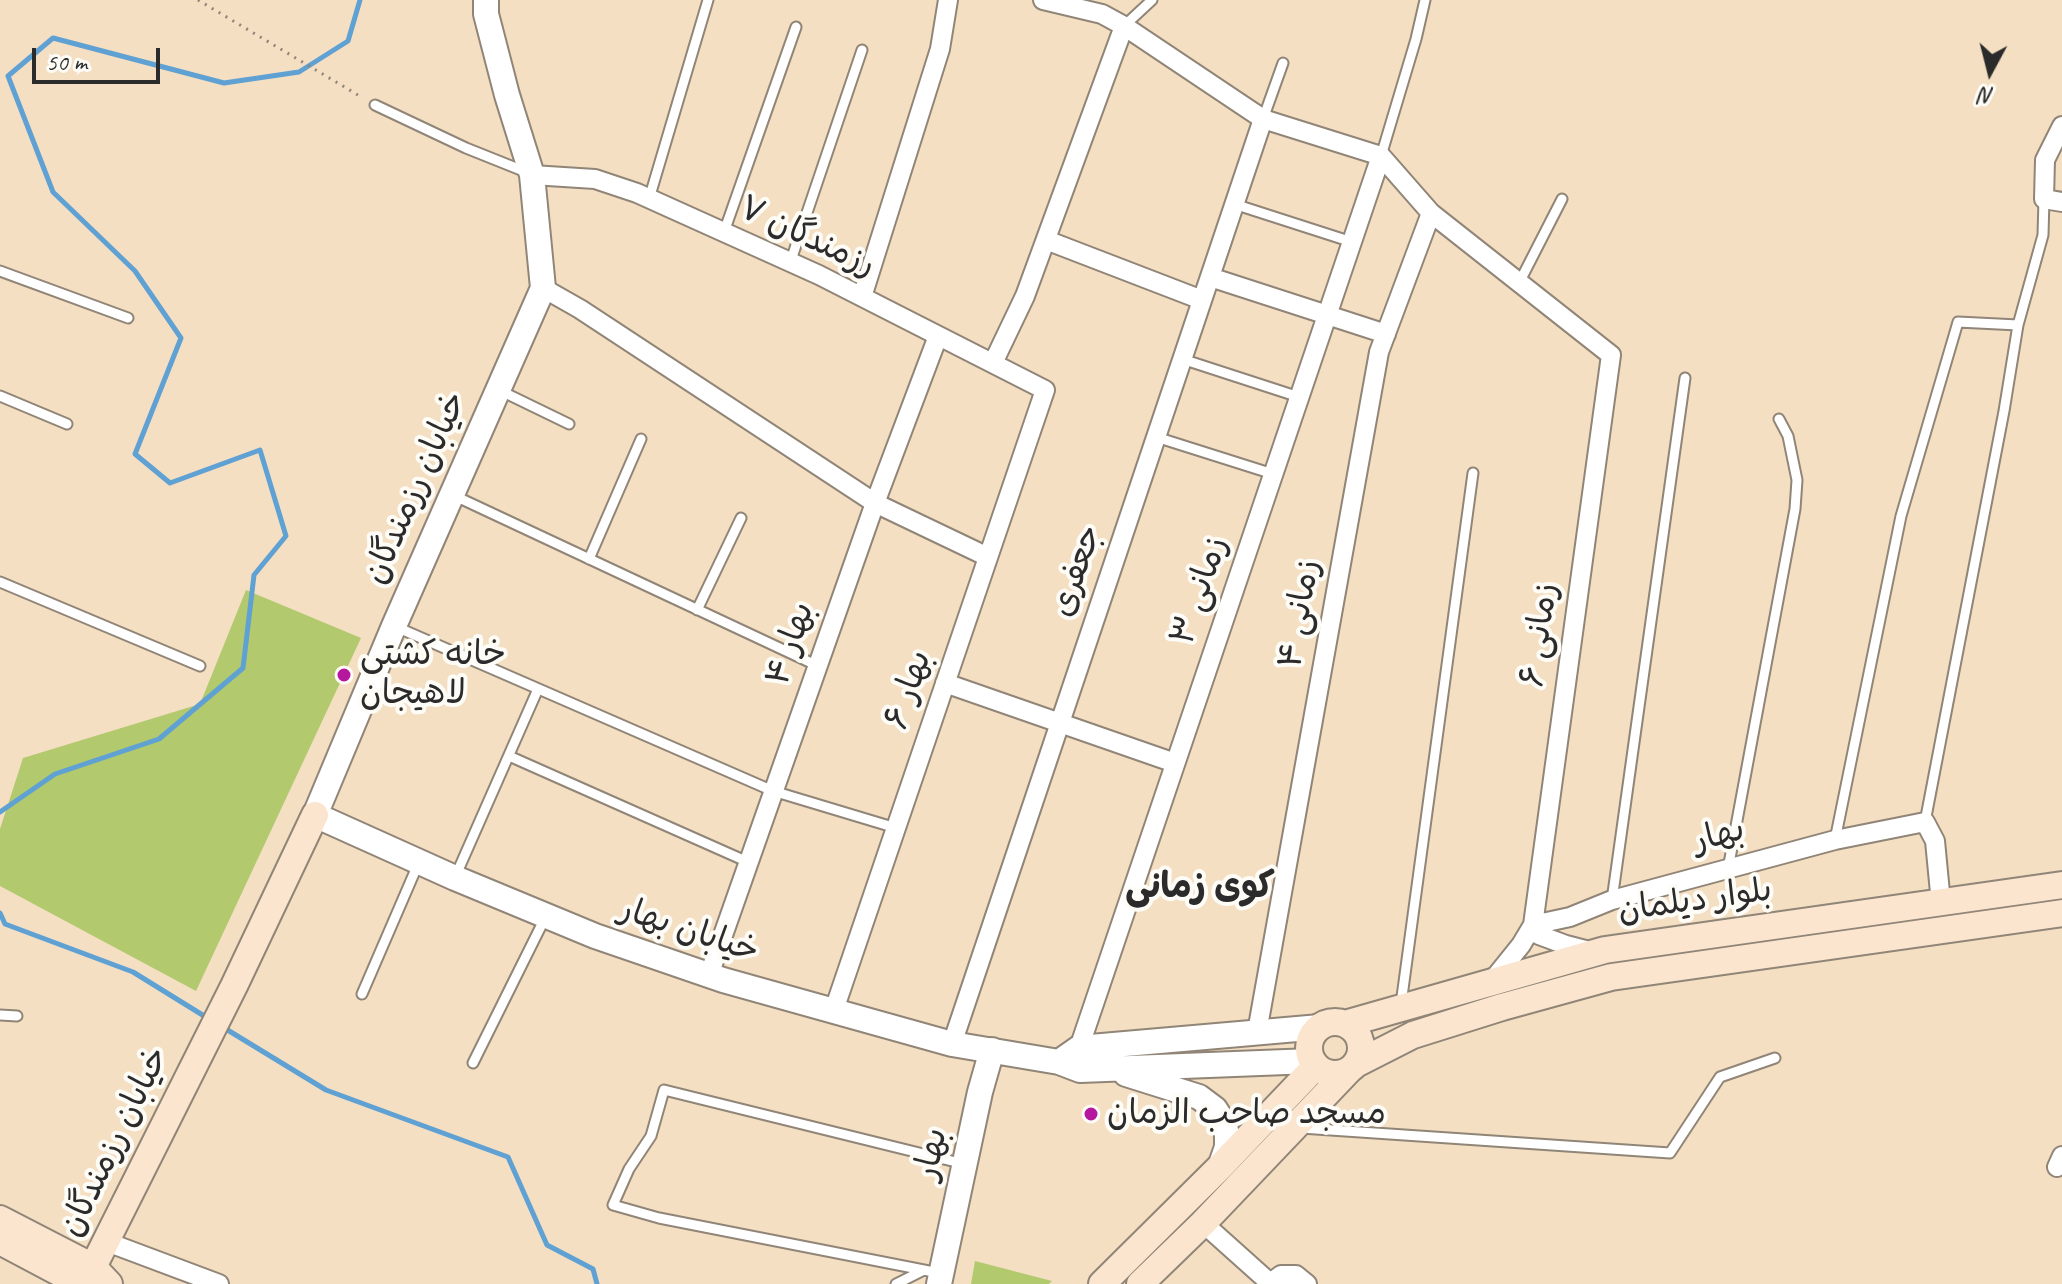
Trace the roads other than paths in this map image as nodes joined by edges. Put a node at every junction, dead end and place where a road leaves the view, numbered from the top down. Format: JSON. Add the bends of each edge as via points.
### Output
{"nodes":[{"id":1,"x":486,"y":0,"type":"edge"},
{"id":2,"x":708,"y":0,"type":"edge"},
{"id":3,"x":948,"y":0,"type":"edge"},
{"id":4,"x":1043,"y":0,"type":"edge"},
{"id":5,"x":1152,"y":0,"type":"edge"},
{"id":6,"x":1425,"y":0,"type":"edge"},
{"id":7,"x":1124,"y":26,"type":"junction"},
{"id":8,"x":796,"y":27,"type":"dead end"},
{"id":9,"x":862,"y":50,"type":"dead end"},
{"id":10,"x":1283,"y":63,"type":"dead end"},
{"id":11,"x":375,"y":105,"type":"road end"},
{"id":12,"x":1263,"y":119,"type":"junction"},
{"id":13,"x":2062,"y":126,"type":"edge"},
{"id":14,"x":1381,"y":156,"type":"junction"},
{"id":15,"x":532,"y":175,"type":"junction"},
{"id":16,"x":649,"y":199,"type":"junction"},
{"id":17,"x":1562,"y":199,"type":"dead end"},
{"id":18,"x":2053,"y":200,"type":"edge"},
{"id":19,"x":1234,"y":204,"type":"junction"},
{"id":20,"x":1431,"y":213,"type":"junction"},
{"id":21,"x":724,"y":232,"type":"junction"},
{"id":22,"x":1046,"y":240,"type":"junction"},
{"id":23,"x":1352,"y":242,"type":"junction"},
{"id":24,"x":790,"y":263,"type":"junction"},
{"id":25,"x":0,"y":271,"type":"edge"},
{"id":26,"x":1210,"y":277,"type":"junction"},
{"id":27,"x":1519,"y":283,"type":"junction"},
{"id":28,"x":543,"y":288,"type":"junction"},
{"id":29,"x":862,"y":297,"type":"junction"},
{"id":30,"x":1202,"y":300,"type":"junction"},
{"id":31,"x":1327,"y":314,"type":"junction"},
{"id":32,"x":128,"y":318,"type":"dead end"},
{"id":33,"x":2018,"y":325,"type":"junction"},
{"id":34,"x":1386,"y":334,"type":"junction"},
{"id":35,"x":938,"y":336,"type":"junction"},
{"id":36,"x":1182,"y":359,"type":"junction"},
{"id":37,"x":993,"y":363,"type":"junction"},
{"id":38,"x":1685,"y":378,"type":"dead end"},
{"id":39,"x":498,"y":390,"type":"junction"},
{"id":40,"x":1045,"y":390,"type":"joint"},
{"id":41,"x":0,"y":396,"type":"edge"},
{"id":42,"x":1299,"y":397,"type":"junction"},
{"id":43,"x":1779,"y":419,"type":"dead end"},
{"id":44,"x":67,"y":424,"type":"dead end"},
{"id":45,"x":569,"y":424,"type":"dead end"},
{"id":46,"x":1156,"y":437,"type":"junction"},
{"id":47,"x":641,"y":439,"type":"dead end"},
{"id":48,"x":1473,"y":473,"type":"dead end"},
{"id":49,"x":1273,"y":474,"type":"junction"},
{"id":50,"x":452,"y":494,"type":"junction"},
{"id":51,"x":875,"y":503,"type":"junction"},
{"id":52,"x":741,"y":518,"type":"dead end"},
{"id":53,"x":988,"y":557,"type":"junction"},
{"id":54,"x":589,"y":559,"type":"junction"},
{"id":55,"x":0,"y":582,"type":"edge"},
{"id":56,"x":697,"y":610,"type":"junction"},
{"id":57,"x":394,"y":626,"type":"junction"},
{"id":58,"x":200,"y":666,"type":"dead end"},
{"id":59,"x":818,"y":666,"type":"junction"},
{"id":60,"x":945,"y":683,"type":"junction"},
{"id":61,"x":538,"y":689,"type":"junction"},
{"id":62,"x":1059,"y":724,"type":"junction"},
{"id":63,"x":509,"y":756,"type":"junction"},
{"id":64,"x":1175,"y":763,"type":"junction"},
{"id":65,"x":773,"y":791,"type":"junction"},
{"id":66,"x":315,"y":815,"type":"junction"},
{"id":67,"x":1925,"y":822,"type":"junction"},
{"id":68,"x":896,"y":828,"type":"junction"},
{"id":69,"x":1835,"y":840,"type":"junction"},
{"id":70,"x":419,"y":862,"type":"junction"},
{"id":71,"x":748,"y":862,"type":"junction"},
{"id":72,"x":1728,"y":869,"type":"junction"},
{"id":73,"x":455,"y":878,"type":"junction"},
{"id":74,"x":2062,"y":885,"type":"edge"},
{"id":75,"x":2009,"y":893,"type":"junction"},
{"id":76,"x":1612,"y":900,"type":"junction"},
{"id":77,"x":1941,"y":903,"type":"junction"},
{"id":78,"x":2062,"y":913,"type":"edge"},
{"id":79,"x":546,"y":916,"type":"junction"},
{"id":80,"x":2014,"y":921,"type":"junction"},
{"id":81,"x":1533,"y":925,"type":"junction"},
{"id":82,"x":1596,"y":952,"type":"junction"},
{"id":83,"x":709,"y":975,"type":"junction"},
{"id":84,"x":1492,"y":981,"type":"junction"},
{"id":85,"x":362,"y":994,"type":"dead end"},
{"id":86,"x":1400,"y":1009,"type":"junction"},
{"id":87,"x":834,"y":1010,"type":"junction"},
{"id":88,"x":0,"y":1015,"type":"edge"},
{"id":89,"x":17,"y":1016,"type":"dead end"},
{"id":90,"x":1332,"y":1025,"type":"junction"},
{"id":91,"x":1257,"y":1032,"type":"junction"},
{"id":92,"x":952,"y":1044,"type":"junction"},
{"id":93,"x":992,"y":1050,"type":"junction"},
{"id":94,"x":1069,"y":1055,"type":"junction"},
{"id":95,"x":1775,"y":1058,"type":"dead end"},
{"id":96,"x":473,"y":1063,"type":"dead end"},
{"id":97,"x":1314,"y":1063,"type":"junction"},
{"id":98,"x":1352,"y":1067,"type":"junction"},
{"id":99,"x":1108,"y":1069,"type":"junction"},
{"id":100,"x":1294,"y":1128,"type":"junction"},
{"id":101,"x":964,"y":1164,"type":"junction"},
{"id":102,"x":1220,"y":1167,"type":"junction"},
{"id":103,"x":0,"y":1219,"type":"edge"},
{"id":104,"x":1203,"y":1223,"type":"junction"},
{"id":105,"x":0,"y":1241,"type":"edge"},
{"id":106,"x":107,"y":1242,"type":"junction"},
{"id":107,"x":95,"y":1278,"type":"edge"},
{"id":108,"x":936,"y":1278,"type":"edge"},
{"id":109,"x":219,"y":1284,"type":"edge"},
{"id":110,"x":896,"y":1284,"type":"edge"},
{"id":111,"x":1102,"y":1284,"type":"edge"},
{"id":112,"x":1140,"y":1284,"type":"edge"},
{"id":113,"x":1269,"y":1284,"type":"edge"},
{"id":114,"x":1307,"y":1284,"type":"edge"}],
"edges":[{"from":1,"to":15,"type":"street","name":"خیابان رزمندگان"},
{"from":2,"to":16,"type":"lane"},
{"from":3,"to":29,"type":"street","via":[[940,49]]},
{"from":4,"to":7,"type":"street","via":[[1102,14]]},
{"from":5,"to":7,"type":"lane"},
{"from":6,"to":14,"type":"lane"},
{"from":7,"to":12,"type":"street"},
{"from":7,"to":22,"type":"street"},
{"from":8,"to":21,"type":"lane"},
{"from":9,"to":24,"type":"lane"},
{"from":10,"to":12,"type":"lane"},
{"from":11,"to":15,"type":"lane"},
{"from":12,"to":14,"type":"street"},
{"from":12,"to":19,"type":"street","name":"جعفری"},
{"from":13,"to":18,"type":"street","via":[[2045,160]]},
{"from":14,"to":20,"type":"street"},
{"from":14,"to":23,"type":"street","name":"زمانی ۳"},
{"from":15,"to":16,"type":"street","name":"رزمندگان ۷","via":[[595,179]]},
{"from":15,"to":28,"type":"street","name":"خیابان رزمندگان"},
{"from":16,"to":21,"type":"street","name":"رزمندگان ۷"},
{"from":17,"to":27,"type":"lane"},
{"from":18,"to":33,"type":"lane"},
{"from":19,"to":23,"type":"lane"},
{"from":19,"to":26,"type":"street","name":"جعفری"},
{"from":20,"to":27,"type":"street"},
{"from":20,"to":34,"type":"street","name":"زمانی ۴"},
{"from":21,"to":24,"type":"street","name":"رزمندگان ۷"},
{"from":22,"to":30,"type":"street"},
{"from":22,"to":37,"type":"street"},
{"from":23,"to":31,"type":"street","name":"زمانی ۳"},
{"from":24,"to":29,"type":"street","name":"رزمندگان ۷"},
{"from":25,"to":32,"type":"lane"},
{"from":26,"to":30,"type":"street","name":"جعفری"},
{"from":26,"to":31,"type":"street"},
{"from":27,"to":81,"type":"street","name":"زمانی ۶","via":[[1611,355]]},
{"from":28,"to":39,"type":"street","name":"خیابان رزمندگان"},
{"from":28,"to":51,"type":"street"},
{"from":29,"to":35,"type":"street","name":"رزمندگان ۷"},
{"from":30,"to":36,"type":"street","name":"جعفری"},
{"from":31,"to":34,"type":"street"},
{"from":31,"to":42,"type":"street","name":"زمانی ۳"},
{"from":33,"to":67,"type":"lane"},
{"from":33,"to":69,"type":"lane","via":[[1958,322],[1901,516]]},
{"from":34,"to":91,"type":"street","name":"زمانی ۴"},
{"from":35,"to":37,"type":"street","name":"رزمندگان ۷"},
{"from":35,"to":51,"type":"street","name":"بهار ۴"},
{"from":36,"to":42,"type":"lane"},
{"from":36,"to":46,"type":"street","name":"جعفری"},
{"from":37,"to":40,"type":"street","name":"رزمندگان ۷"},
{"from":38,"to":76,"type":"lane"},
{"from":39,"to":45,"type":"lane"},
{"from":39,"to":50,"type":"street","name":"خیابان رزمندگان"},
{"from":40,"to":53,"type":"street","name":"بهار ۶"},
{"from":41,"to":44,"type":"lane"},
{"from":42,"to":49,"type":"street","name":"زمانی ۳"},
{"from":43,"to":72,"type":"lane","via":[[1797,480],[1795,509]]},
{"from":46,"to":49,"type":"lane"},
{"from":46,"to":62,"type":"street","name":"جعفری"},
{"from":47,"to":54,"type":"lane"},
{"from":48,"to":86,"type":"lane"},
{"from":49,"to":64,"type":"street","name":"زمانی ۳"},
{"from":50,"to":54,"type":"lane"},
{"from":50,"to":57,"type":"street","name":"خیابان رزمندگان"},
{"from":51,"to":53,"type":"street"},
{"from":51,"to":59,"type":"street","name":"بهار ۴"},
{"from":52,"to":56,"type":"lane"},
{"from":53,"to":60,"type":"street","name":"بهار ۶"},
{"from":54,"to":56,"type":"lane"},
{"from":55,"to":58,"type":"lane"},
{"from":56,"to":59,"type":"lane"},
{"from":57,"to":61,"type":"lane"},
{"from":57,"to":66,"type":"street","name":"خیابان رزمندگان"},
{"from":59,"to":65,"type":"street","name":"بهار ۴"},
{"from":60,"to":62,"type":"street"},
{"from":60,"to":68,"type":"street","name":"بهار ۶"},
{"from":61,"to":63,"type":"lane"},
{"from":61,"to":65,"type":"lane"},
{"from":62,"to":64,"type":"street"},
{"from":62,"to":92,"type":"street","name":"جعفری"},
{"from":63,"to":71,"type":"lane"},
{"from":63,"to":73,"type":"lane"},
{"from":64,"to":94,"type":"street","name":"زمانی ۳"},
{"from":65,"to":68,"type":"lane"},
{"from":65,"to":71,"type":"street","name":"بهار ۴"},
{"from":66,"to":70,"type":"street","name":"خیابان بهار"},
{"from":66,"to":106,"type":"main road","name":"خیابان رزمندگان"},
{"from":67,"to":69,"type":"street","name":"بهار"},
{"from":67,"to":77,"type":"street","via":[[1935,841]]},
{"from":68,"to":87,"type":"street","name":"بهار ۶"},
{"from":69,"to":72,"type":"street","name":"بهار"},
{"from":70,"to":73,"type":"street","name":"خیابان بهار"},
{"from":70,"to":85,"type":"lane"},
{"from":71,"to":83,"type":"street","name":"بهار ۴"},
{"from":72,"to":76,"type":"street","name":"بهار"},
{"from":73,"to":79,"type":"street","name":"خیابان بهار"},
{"from":74,"to":75,"type":"main road","name":"بلوار دیلمان"},
{"from":75,"to":77,"type":"main road","name":"بلوار دیلمان"},
{"from":75,"to":80,"type":"main road"},
{"from":76,"to":81,"type":"street","name":"بهار"},
{"from":77,"to":82,"type":"main road","name":"بلوار دیلمان"},
{"from":78,"to":80,"type":"main road","name":"بلوار دیلمان"},
{"from":79,"to":83,"type":"street","name":"خیابان بهار"},
{"from":79,"to":96,"type":"lane"},
{"from":80,"to":98,"type":"main road","name":"بلوار دیلمان","via":[[1611,977],[1413,1035]]},
{"from":81,"to":82,"type":"street","via":[[1539,935]]},
{"from":81,"to":84,"type":"street"},
{"from":82,"to":84,"type":"main road","name":"بلوار دیلمان"},
{"from":83,"to":87,"type":"street","name":"خیابان بهار"},
{"from":84,"to":86,"type":"main road","name":"بلوار دیلمان"},
{"from":86,"to":90,"type":"main road","name":"بلوار دیلمان"},
{"from":87,"to":92,"type":"street","name":"خیابان بهار"},
{"from":88,"to":89,"type":"lane"},
{"from":90,"to":91,"type":"street","name":"خیابان بهار"},
{"from":90,"to":97,"type":"main road","via":[[1315,1031],[1309,1048]]},
{"from":90,"to":98,"type":"main road","via":[[1353,1029],[1359,1037],[1360,1055]]},
{"from":91,"to":94,"type":"street","name":"خیابان بهار"},
{"from":92,"to":93,"type":"street","name":"خیابان بهار"},
{"from":93,"to":94,"type":"street","name":"خیابان بهار"},
{"from":93,"to":101,"type":"street","name":"بهار"},
{"from":94,"to":99,"type":"street","name":"خیابان بهار","via":[[1080,1070]]},
{"from":95,"to":100,"type":"lane","via":[[1720,1077],[1670,1153]]},
{"from":97,"to":98,"type":"main road","via":[[1332,1074]]},
{"from":97,"to":99,"type":"street","name":"خیابان بهار"},
{"from":97,"to":102,"type":"main road"},
{"from":98,"to":100,"type":"main road","name":"بلوار دیلمان"},
{"from":99,"to":102,"type":"street","via":[[1208,1102],[1221,1117],[1227,1136]]},
{"from":100,"to":104,"type":"main road","name":"بلوار دیلمان"},
{"from":101,"to":108,"type":"street","name":"بهار"},
{"from":101,"to":108,"type":"lane","via":[[664,1090],[651,1136],[613,1205]]},
{"from":102,"to":111,"type":"main road"},
{"from":103,"to":107,"type":"main road"},
{"from":104,"to":112,"type":"main road","name":"بلوار دیلمان"},
{"from":104,"to":113,"type":"street"},
{"from":105,"to":107,"type":"main road"},
{"from":106,"to":107,"type":"main road","name":"خیابان رزمندگان"},
{"from":106,"to":109,"type":"street"},
{"from":108,"to":110,"type":"lane"},
{"from":113,"to":114,"type":"street","via":[[1281,1275],[1296,1275]]}]}
